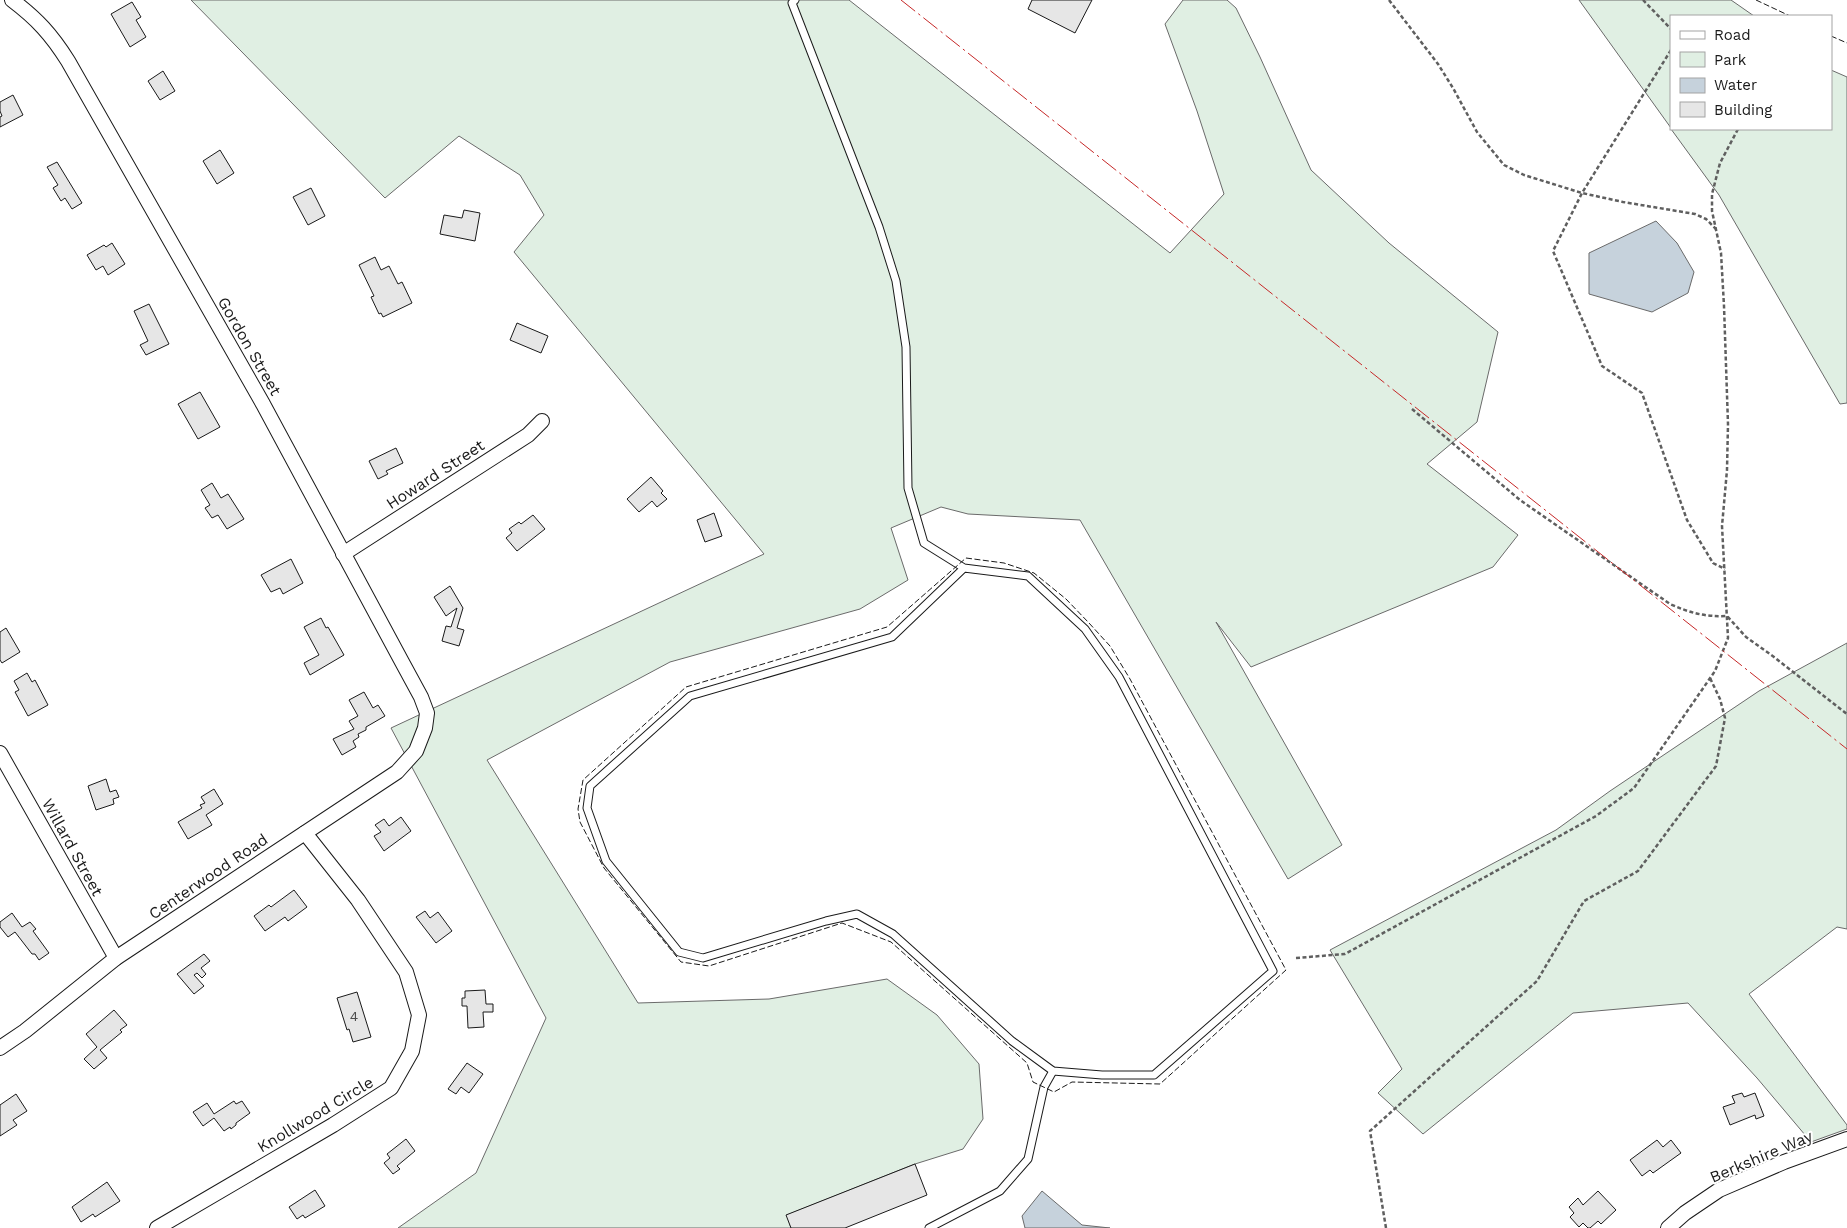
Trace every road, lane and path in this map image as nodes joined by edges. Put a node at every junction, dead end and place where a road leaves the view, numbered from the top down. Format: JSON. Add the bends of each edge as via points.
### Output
{"nodes":[{"id":1,"x":12,"y":0,"type":"edge"},
{"id":2,"x":795,"y":0,"type":"edge"},
{"id":3,"x":1389,"y":0,"type":"edge"},
{"id":4,"x":1643,"y":0,"type":"edge"},
{"id":5,"x":1670,"y":28,"type":"edge"},
{"id":6,"x":1670,"y":52,"type":"edge"},
{"id":7,"x":1737,"y":130,"type":"edge"},
{"id":8,"x":1582,"y":193,"type":"junction"},
{"id":9,"x":1716,"y":230,"type":"junction"},
{"id":10,"x":1412,"y":409,"type":"dead end"},
{"id":11,"x":542,"y":421,"type":"dead end"},
{"id":12,"x":343,"y":554,"type":"junction"},
{"id":13,"x":964,"y":568,"type":"junction"},
{"id":14,"x":1725,"y":569,"type":"junction"},
{"id":15,"x":1727,"y":616,"type":"junction"},
{"id":16,"x":1710,"y":678,"type":"junction"},
{"id":17,"x":1847,"y":714,"type":"edge"},
{"id":18,"x":425,"y":728,"type":"joint"},
{"id":19,"x":0,"y":753,"type":"edge"},
{"id":20,"x":305,"y":833,"type":"junction"},
{"id":21,"x":116,"y":958,"type":"junction"},
{"id":22,"x":1296,"y":958,"type":"dead end"},
{"id":23,"x":0,"y":1048,"type":"edge"},
{"id":24,"x":1053,"y":1071,"type":"junction"},
{"id":25,"x":1847,"y":1139,"type":"edge"},
{"id":26,"x":157,"y":1228,"type":"edge"},
{"id":27,"x":929,"y":1228,"type":"edge"},
{"id":28,"x":1386,"y":1228,"type":"edge"},
{"id":29,"x":1668,"y":1228,"type":"edge"}],
"edges":[{"from":1,"to":12,"type":"street","name":"Gordon Street","via":[[40,23],[68,60],[263,404]]},
{"from":2,"to":13,"type":"lane","via":[[792,3],[879,227],[896,281],[906,347],[908,488],[924,543]]},
{"from":3,"to":8,"type":"path","via":[[1438,64],[1477,132],[1504,165],[1524,175]]},
{"from":4,"to":5,"type":"path"},
{"from":6,"to":8,"type":"path"},
{"from":7,"to":9,"type":"path","via":[[1720,164],[1712,194]]},
{"from":8,"to":9,"type":"path","via":[[1695,214],[1706,219]]},
{"from":8,"to":14,"type":"path","via":[[1552,251],[1602,366],[1642,393],[1687,520],[1713,563]]},
{"from":9,"to":14,"type":"path","via":[[1721,253],[1728,424],[1722,526]]},
{"from":10,"to":15,"type":"path","via":[[1520,500],[1670,604],[1708,616]]},
{"from":11,"to":12,"type":"street","name":"Howard Street","via":[[528,435]]},
{"from":12,"to":18,"type":"street","name":"Gordon Street","via":[[421,697],[427,713]]},
{"from":13,"to":24,"type":"lane","via":[[1028,576],[1085,628],[1119,677],[1273,971],[1154,1075]]},
{"from":13,"to":24,"type":"lane","via":[[892,637],[690,696],[590,786],[587,808],[606,861],[679,952],[703,958],[857,914],[893,934],[1012,1041]]},
{"from":14,"to":15,"type":"path"},
{"from":15,"to":16,"type":"path","via":[[1728,638]]},
{"from":15,"to":17,"type":"path","via":[[1746,637]]},
{"from":16,"to":22,"type":"path","via":[[1634,788],[1596,816],[1345,954]]},
{"from":16,"to":28,"type":"path","via":[[1725,718],[1716,766],[1638,871],[1584,901],[1537,981],[1370,1131]]},
{"from":18,"to":20,"type":"street","name":"Centerwood Road","via":[[416,751],[397,772]]},
{"from":19,"to":21,"type":"street","name":"Willard Street"},
{"from":20,"to":21,"type":"street","name":"Centerwood Road"},
{"from":20,"to":26,"type":"street","name":"Knollwood Circle","via":[[358,900],[406,972],[419,1015],[412,1050],[391,1088]]},
{"from":21,"to":23,"type":"street","name":"Centerwood Road"},
{"from":24,"to":27,"type":"lane","via":[[1044,1087],[1028,1159],[1000,1191]]},
{"from":25,"to":29,"type":"street","name":"Berkshire Way","via":[[1719,1190]]}]}
